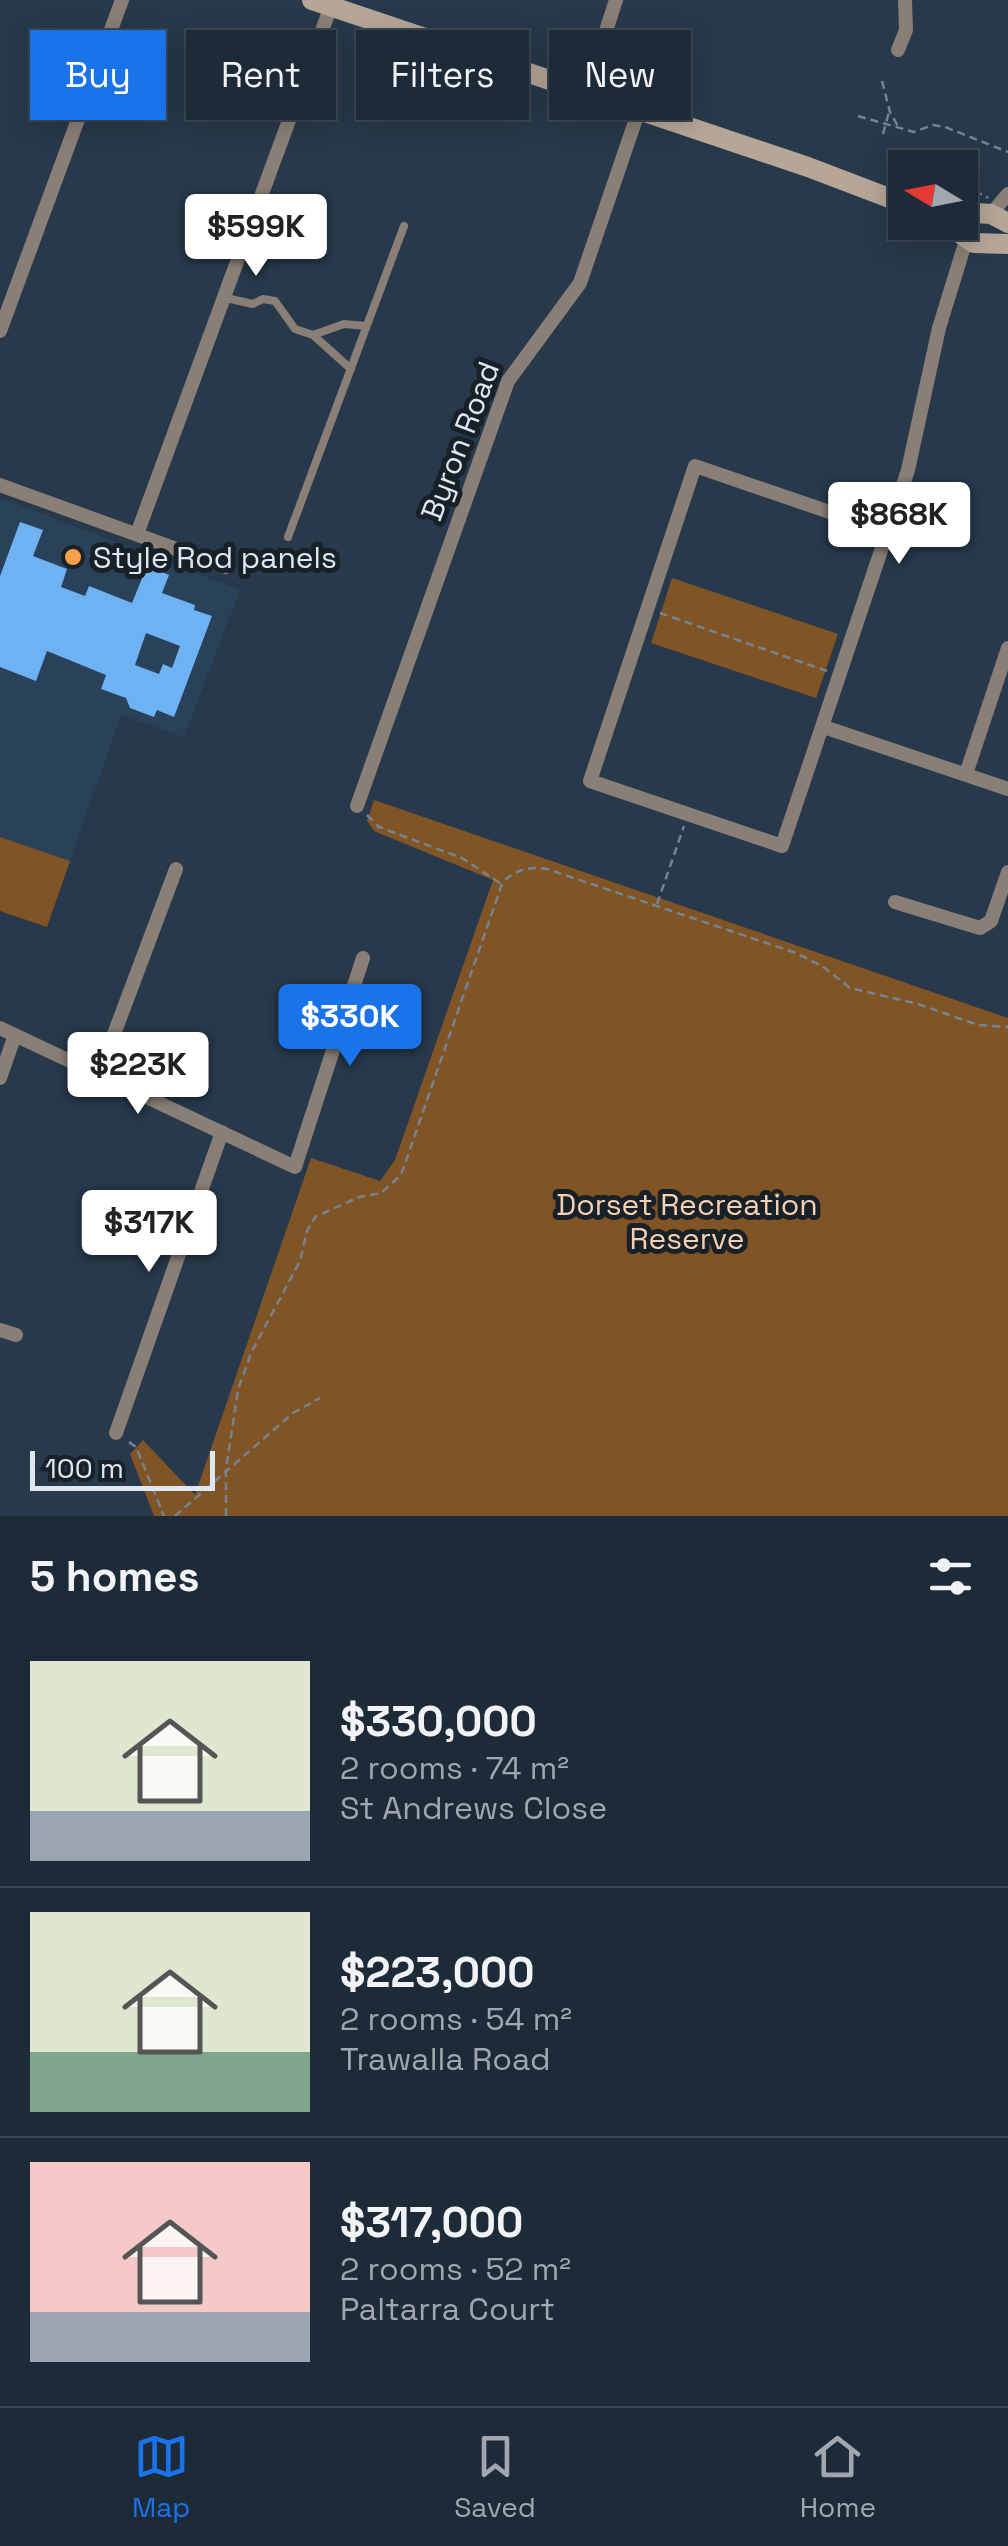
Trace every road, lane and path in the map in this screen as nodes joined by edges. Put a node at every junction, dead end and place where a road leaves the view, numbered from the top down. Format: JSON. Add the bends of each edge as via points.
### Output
{"nodes":[{"id":1,"x":122,"y":0,"type":"edge"},
{"id":2,"x":616,"y":0,"type":"edge"},
{"id":3,"x":906,"y":0,"type":"edge"},
{"id":4,"x":321,"y":3,"type":"edge"},
{"id":5,"x":606,"y":30,"type":"edge"},
{"id":6,"x":898,"y":50,"type":"dead end"},
{"id":7,"x":549,"y":80,"type":"edge"},
{"id":8,"x":882,"y":80,"type":"dead end"},
{"id":9,"x":890,"y":112,"type":"junction"},
{"id":10,"x":858,"y":116,"type":"dead end"},
{"id":11,"x":635,"y":120,"type":"edge"},
{"id":12,"x":666,"y":120,"type":"edge"},
{"id":13,"x":886,"y":126,"type":"junction"},
{"id":14,"x":900,"y":130,"type":"junction"},
{"id":15,"x":882,"y":134,"type":"dead end"},
{"id":16,"x":1008,"y":152,"type":"edge"},
{"id":17,"x":1008,"y":194,"type":"edge"},
{"id":18,"x":888,"y":198,"type":"edge"},
{"id":19,"x":404,"y":226,"type":"dead end"},
{"id":20,"x":986,"y":230,"type":"edge"},
{"id":21,"x":226,"y":298,"type":"junction"},
{"id":22,"x":366,"y":326,"type":"junction"},
{"id":23,"x":0,"y":330,"type":"edge"},
{"id":24,"x":313,"y":335,"type":"junction"},
{"id":25,"x":351,"y":369,"type":"junction"},
{"id":26,"x":0,"y":484,"type":"edge"},
{"id":27,"x":888,"y":532,"type":"junction"},
{"id":28,"x":137,"y":534,"type":"junction"},
{"id":29,"x":288,"y":537,"type":"dead end"},
{"id":30,"x":226,"y":568,"type":"dead end"},
{"id":31,"x":660,"y":613,"type":"dead end"},
{"id":32,"x":1008,"y":648,"type":"edge"},
{"id":33,"x":828,"y":671,"type":"dead end"},
{"id":34,"x":824,"y":727,"type":"junction"},
{"id":35,"x":966,"y":774,"type":"junction"},
{"id":36,"x":1008,"y":789,"type":"edge"},
{"id":37,"x":357,"y":806,"type":"joint"},
{"id":38,"x":688,"y":815,"type":"junction"},
{"id":39,"x":176,"y":869,"type":"dead end"},
{"id":40,"x":1008,"y":872,"type":"edge"},
{"id":41,"x":502,"y":884,"type":"junction"},
{"id":42,"x":895,"y":902,"type":"dead end"},
{"id":43,"x":656,"y":906,"type":"junction"},
{"id":44,"x":363,"y":958,"type":"dead end"},
{"id":45,"x":0,"y":1028,"type":"edge"},
{"id":46,"x":1008,"y":1028,"type":"edge"},
{"id":47,"x":15,"y":1035,"type":"junction"},
{"id":48,"x":99,"y":1074,"type":"junction"},
{"id":49,"x":0,"y":1078,"type":"edge"},
{"id":50,"x":222,"y":1132,"type":"junction"},
{"id":51,"x":0,"y":1330,"type":"edge"},
{"id":52,"x":16,"y":1336,"type":"dead end"},
{"id":53,"x":320,"y":1398,"type":"dead end"},
{"id":54,"x":116,"y":1432,"type":"joint"},
{"id":55,"x":226,"y":1469,"type":"junction"},
{"id":56,"x":164,"y":1516,"type":"edge"},
{"id":57,"x":175,"y":1516,"type":"edge"},
{"id":58,"x":226,"y":1516,"type":"edge"}],
"edges":[{"from":1,"to":23,"type":"street"},
{"from":2,"to":5,"type":"street"},
{"from":3,"to":6,"type":"street"},
{"from":4,"to":7,"type":"main road"},
{"from":4,"to":21,"type":"street"},
{"from":8,"to":9,"type":"path"},
{"from":9,"to":13,"type":"path"},
{"from":9,"to":14,"type":"path"},
{"from":10,"to":13,"type":"path"},
{"from":11,"to":37,"type":"street","name":"Byron Road","via":[[580,283],[508,381]]},
{"from":12,"to":18,"type":"main road"},
{"from":13,"to":14,"type":"path"},
{"from":13,"to":15,"type":"path"},
{"from":14,"to":16,"type":"path","via":[[945,127]]},
{"from":17,"to":20,"type":"street"},
{"from":19,"to":22,"type":"lane"},
{"from":20,"to":27,"type":"street","via":[[959,268],[939,328]]},
{"from":21,"to":24,"type":"lane","via":[[275,301],[295,329]]},
{"from":21,"to":28,"type":"street"},
{"from":22,"to":24,"type":"lane","via":[[344,324]]},
{"from":22,"to":25,"type":"lane"},
{"from":24,"to":25,"type":"lane"},
{"from":25,"to":29,"type":"lane"},
{"from":26,"to":28,"type":"street"},
{"from":27,"to":34,"type":"street"},
{"from":27,"to":38,"type":"street","via":[[695,466],[590,782]]},
{"from":28,"to":30,"type":"street"},
{"from":31,"to":33,"type":"path"},
{"from":32,"to":35,"type":"street"},
{"from":34,"to":35,"type":"street"},
{"from":34,"to":38,"type":"street","via":[[782,846]]},
{"from":35,"to":36,"type":"street"},
{"from":37,"to":41,"type":"path","via":[[379,826],[462,858]]},
{"from":38,"to":43,"type":"path"},
{"from":39,"to":48,"type":"street"},
{"from":40,"to":42,"type":"street","via":[[991,921],[980,928]]},
{"from":41,"to":43,"type":"path","via":[[533,867]]},
{"from":41,"to":55,"type":"path","via":[[401,1175],[381,1193],[315,1217],[300,1261],[251,1353]]},
{"from":43,"to":46,"type":"path","via":[[796,953],[850,988]]},
{"from":44,"to":50,"type":"street","via":[[295,1167]]},
{"from":45,"to":47,"type":"street"},
{"from":47,"to":48,"type":"street"},
{"from":47,"to":49,"type":"street"},
{"from":48,"to":50,"type":"street"},
{"from":50,"to":54,"type":"street"},
{"from":51,"to":52,"type":"street"},
{"from":53,"to":55,"type":"path"},
{"from":54,"to":56,"type":"path","via":[[136,1447]]},
{"from":55,"to":57,"type":"path"},
{"from":55,"to":58,"type":"path"}]}
